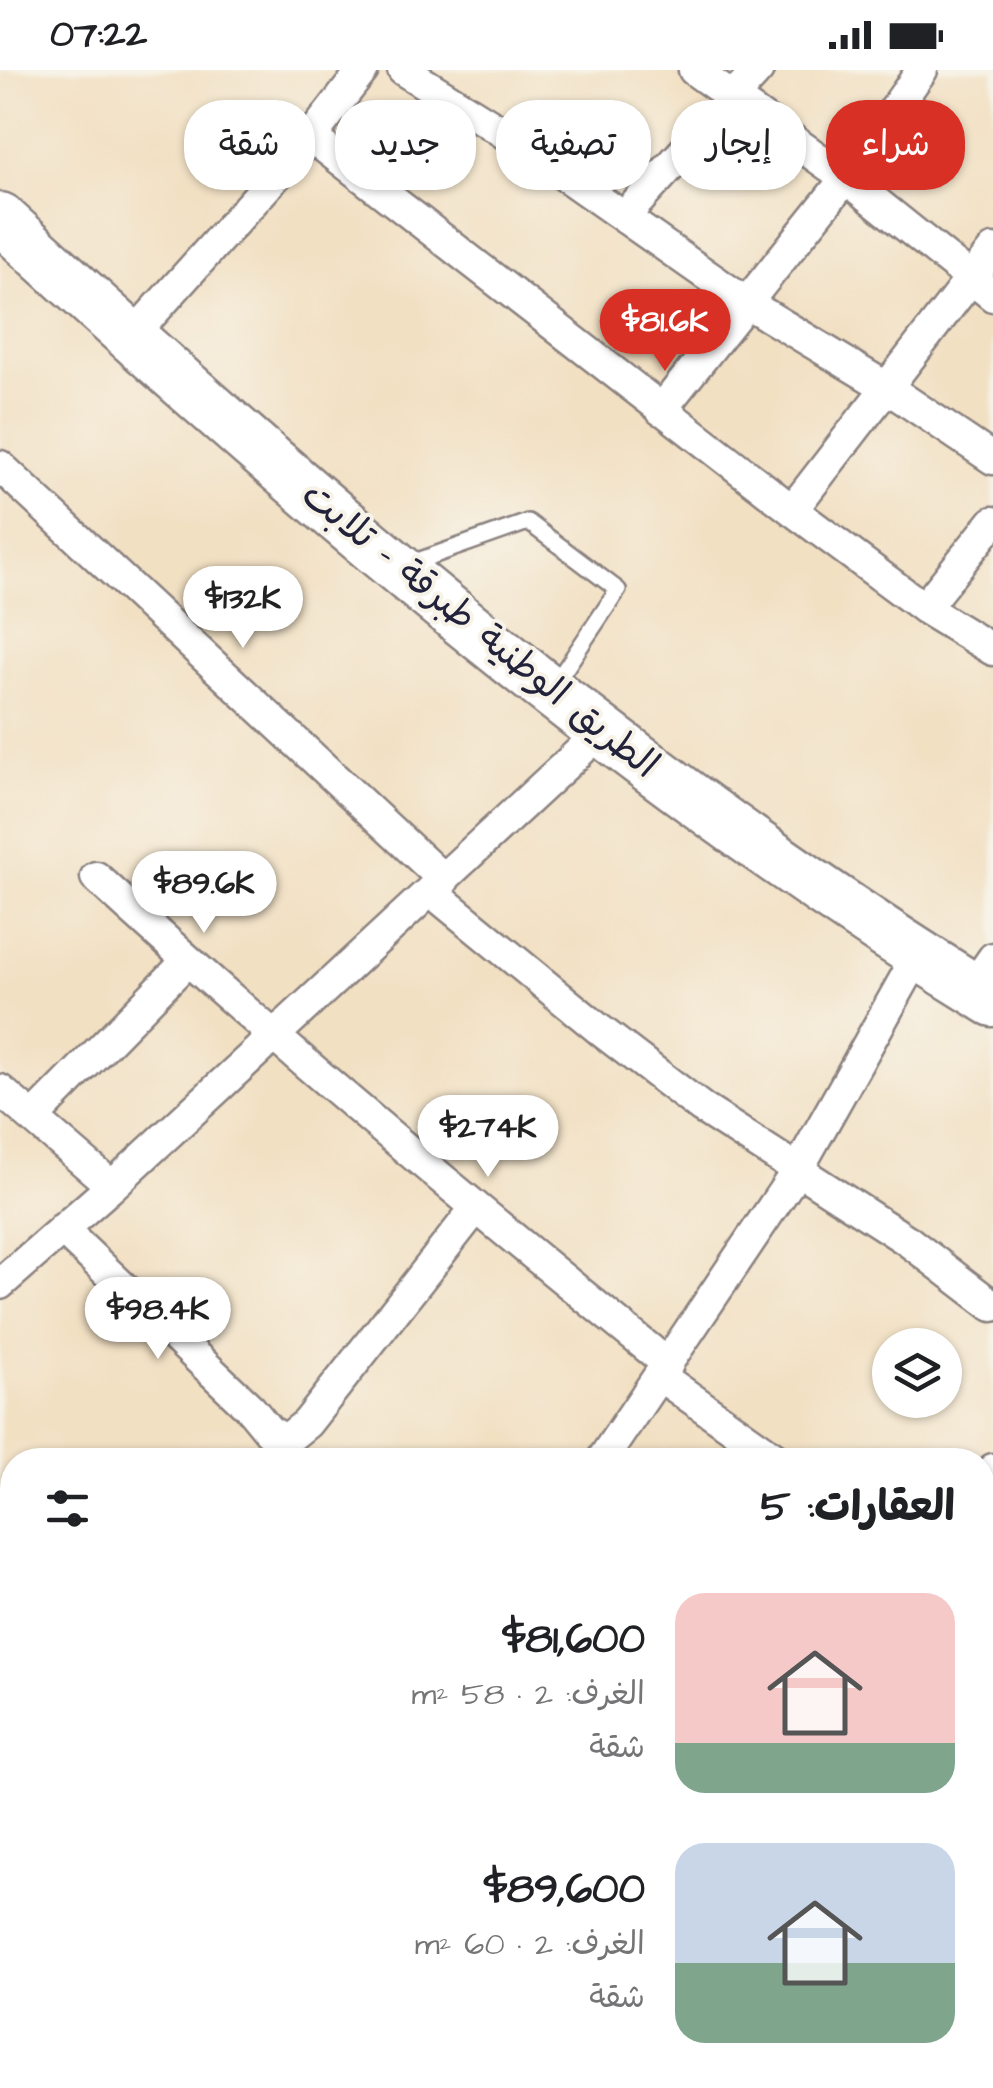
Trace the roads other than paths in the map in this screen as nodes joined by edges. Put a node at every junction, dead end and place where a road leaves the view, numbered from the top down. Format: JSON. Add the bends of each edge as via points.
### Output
{"nodes":[{"id":1,"x":363,"y":70,"type":"edge"},
{"id":2,"x":402,"y":70,"type":"edge"},
{"id":3,"x":694,"y":70,"type":"edge"},
{"id":4,"x":758,"y":70,"type":"edge"},
{"id":5,"x":922,"y":70,"type":"edge"},
{"id":6,"x":733,"y":99,"type":"junction"},
{"id":7,"x":901,"y":100,"type":"edge"},
{"id":8,"x":315,"y":132,"type":"edge"},
{"id":9,"x":315,"y":140,"type":"edge"},
{"id":10,"x":826,"y":164,"type":"edge"},
{"id":11,"x":263,"y":190,"type":"edge"},
{"id":12,"x":836,"y":190,"type":"edge"},
{"id":13,"x":861,"y":190,"type":"edge"},
{"id":14,"x":624,"y":217,"type":"junction"},
{"id":15,"x":0,"y":218,"type":"edge"},
{"id":16,"x":993,"y":250,"type":"edge"},
{"id":17,"x":981,"y":286,"type":"edge"},
{"id":18,"x":745,"y":302,"type":"junction"},
{"id":19,"x":132,"y":336,"type":"junction"},
{"id":20,"x":886,"y":387,"type":"junction"},
{"id":21,"x":662,"y":410,"type":"junction"},
{"id":22,"x":993,"y":459,"type":"edge"},
{"id":23,"x":0,"y":466,"type":"edge"},
{"id":24,"x":792,"y":510,"type":"junction"},
{"id":25,"x":993,"y":522,"type":"edge"},
{"id":26,"x":398,"y":568,"type":"junction"},
{"id":27,"x":924,"y":608,"type":"junction"},
{"id":28,"x":993,"y":650,"type":"edge"},
{"id":29,"x":550,"y":691,"type":"junction"},
{"id":30,"x":601,"y":732,"type":"junction"},
{"id":31,"x":96,"y":878,"type":"dead end"},
{"id":32,"x":438,"y":886,"type":"junction"},
{"id":33,"x":918,"y":955,"type":"junction"},
{"id":34,"x":187,"y":961,"type":"junction"},
{"id":35,"x":986,"y":982,"type":"edge"},
{"id":36,"x":273,"y":1038,"type":"junction"},
{"id":37,"x":0,"y":1090,"type":"edge"},
{"id":38,"x":33,"y":1118,"type":"junction"},
{"id":39,"x":797,"y":1171,"type":"junction"},
{"id":40,"x":112,"y":1186,"type":"junction"},
{"id":41,"x":475,"y":1209,"type":"junction"},
{"id":42,"x":62,"y":1230,"type":"junction"},
{"id":43,"x":0,"y":1284,"type":"edge"},
{"id":44,"x":993,"y":1306,"type":"edge"},
{"id":45,"x":664,"y":1370,"type":"junction"},
{"id":46,"x":610,"y":1448,"type":"edge"},
{"id":47,"x":763,"y":1448,"type":"edge"}],
"edges":[{"from":1,"to":8,"type":"street"},
{"from":2,"to":14,"type":"street"},
{"from":3,"to":6,"type":"street"},
{"from":4,"to":6,"type":"street"},
{"from":5,"to":7,"type":"street"},
{"from":6,"to":10,"type":"street"},
{"from":6,"to":14,"type":"street"},
{"from":9,"to":21,"type":"street"},
{"from":11,"to":19,"type":"street"},
{"from":12,"to":18,"type":"street"},
{"from":13,"to":17,"type":"street"},
{"from":14,"to":18,"type":"street"},
{"from":15,"to":19,"type":"main road","name":"الطريق الوطنية طبرقة - تلابت"},
{"from":16,"to":17,"type":"street"},
{"from":17,"to":20,"type":"street"},
{"from":18,"to":20,"type":"street"},
{"from":18,"to":21,"type":"street"},
{"from":19,"to":26,"type":"main road","name":"الطريق الوطنية طبرقة - تلابت"},
{"from":20,"to":22,"type":"street"},
{"from":20,"to":24,"type":"street"},
{"from":21,"to":24,"type":"street"},
{"from":23,"to":32,"type":"street"},
{"from":24,"to":27,"type":"street"},
{"from":25,"to":27,"type":"street"},
{"from":26,"to":29,"type":"main road","name":"الطريق الوطنية طبرقة - تلابت"},
{"from":26,"to":29,"type":"lane","via":[[528,522],[618,590]]},
{"from":27,"to":28,"type":"street"},
{"from":29,"to":30,"type":"main road","name":"الطريق الوطنية طبرقة - تلابت"},
{"from":30,"to":32,"type":"street"},
{"from":30,"to":33,"type":"main road","name":"الطريق الوطنية طبرقة - تلابت"},
{"from":31,"to":34,"type":"street"},
{"from":32,"to":36,"type":"street"},
{"from":32,"to":39,"type":"street","via":[[600,1030]]},
{"from":33,"to":35,"type":"main road","name":"الطريق الوطنية طبرقة - تلابت"},
{"from":33,"to":39,"type":"street"},
{"from":34,"to":36,"type":"street"},
{"from":34,"to":38,"type":"street"},
{"from":36,"to":40,"type":"street"},
{"from":36,"to":41,"type":"street"},
{"from":37,"to":38,"type":"street"},
{"from":38,"to":40,"type":"street"},
{"from":39,"to":44,"type":"street","via":[[908,1241]]},
{"from":39,"to":45,"type":"street"},
{"from":40,"to":42,"type":"street"},
{"from":41,"to":42,"type":"street","via":[[307,1423],[286,1440],[269,1431]]},
{"from":41,"to":45,"type":"street"},
{"from":42,"to":43,"type":"street"},
{"from":45,"to":46,"type":"street"},
{"from":45,"to":47,"type":"street"}]}
